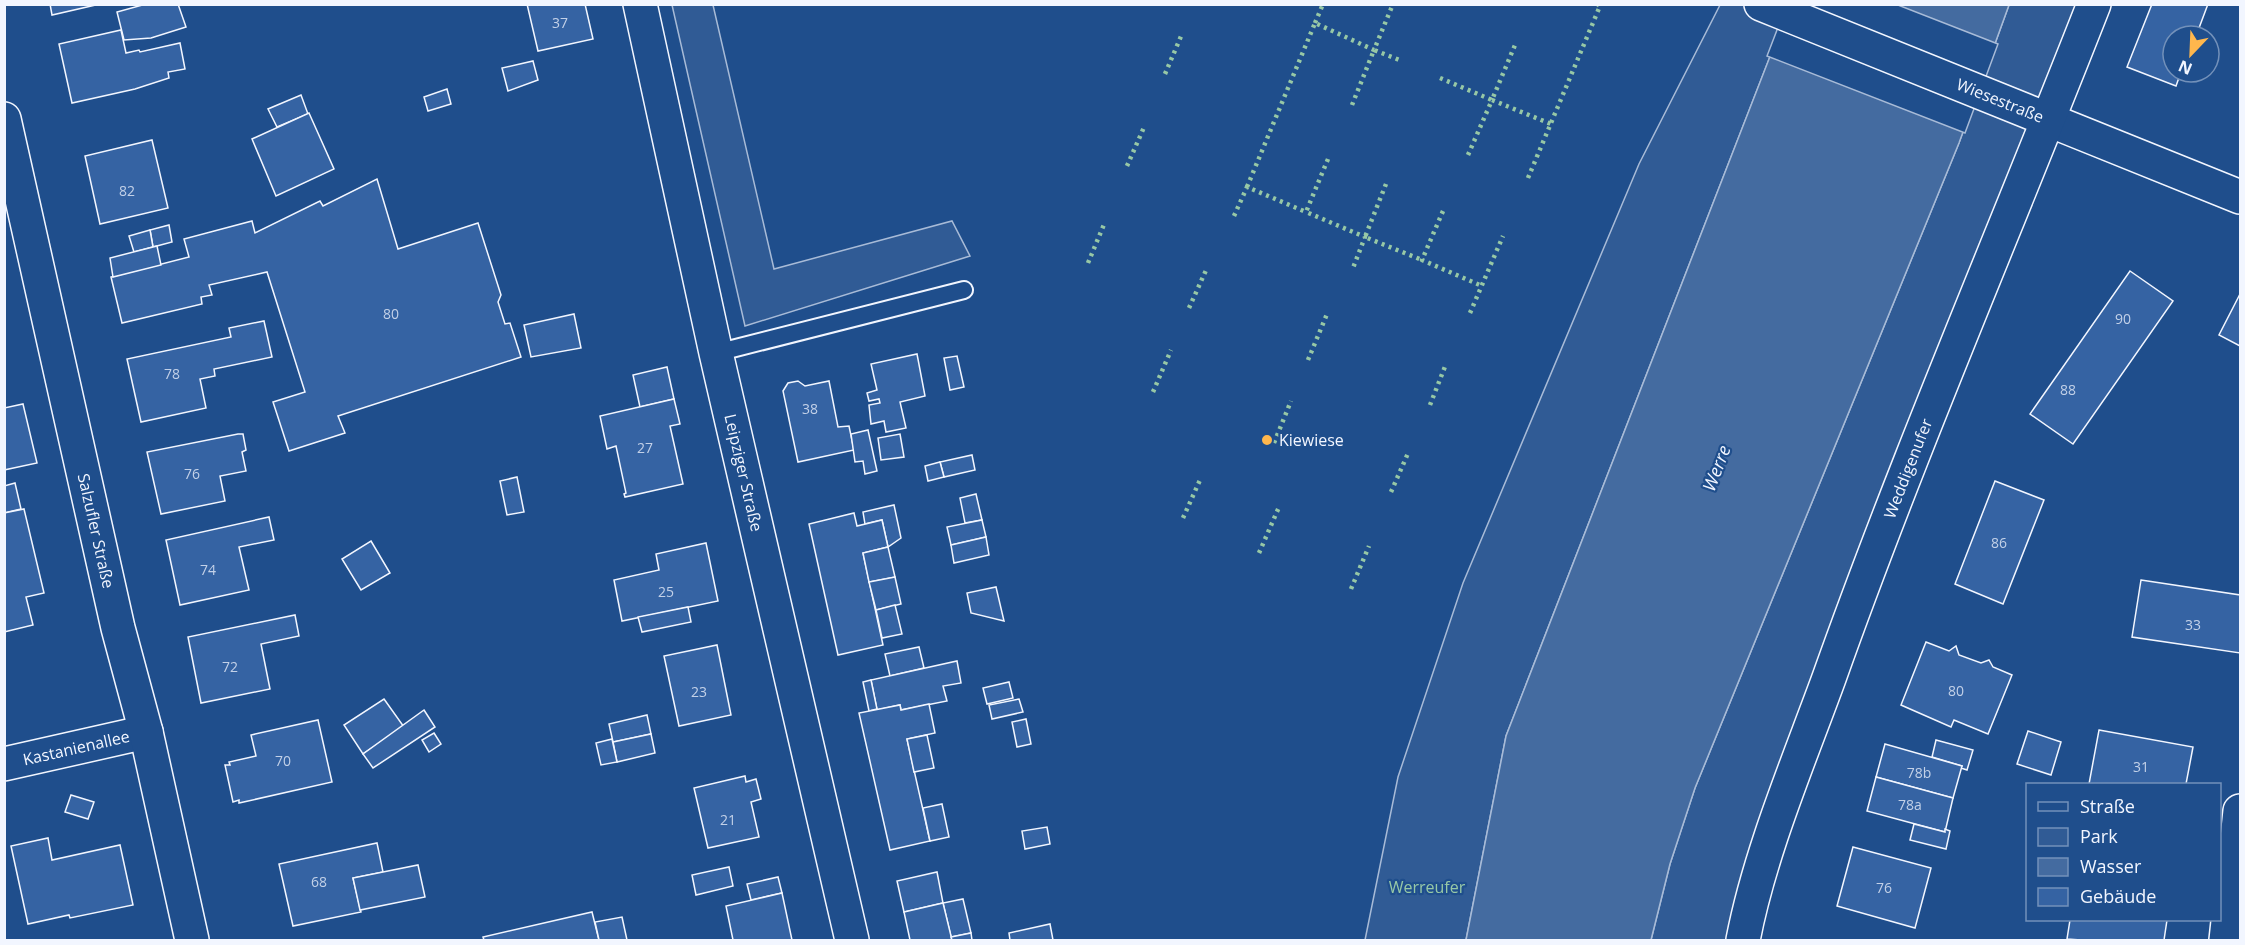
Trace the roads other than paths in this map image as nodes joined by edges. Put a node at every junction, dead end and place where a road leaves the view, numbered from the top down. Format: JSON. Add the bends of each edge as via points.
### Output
{"nodes":[{"id":1,"x":640,"y":4,"type":"edge"},
{"id":2,"x":1761,"y":4,"type":"edge"},
{"id":3,"x":2094,"y":4,"type":"edge"},
{"id":4,"x":4,"y":119,"type":"edge"},
{"id":5,"x":2049,"y":119,"type":"junction"},
{"id":6,"x":2241,"y":197,"type":"edge"},
{"id":7,"x":964,"y":290,"type":"dead end"},
{"id":8,"x":717,"y":353,"type":"junction"},
{"id":9,"x":146,"y":732,"type":"junction"},
{"id":10,"x":4,"y":764,"type":"edge"},
{"id":11,"x":2241,"y":811,"type":"edge"},
{"id":12,"x":192,"y":940,"type":"edge"},
{"id":13,"x":852,"y":940,"type":"edge"},
{"id":14,"x":1743,"y":940,"type":"edge"},
{"id":15,"x":2226,"y":940,"type":"edge"}],
"edges":[{"from":1,"to":8,"type":"street","name":"Leipziger Straße"},
{"from":2,"to":5,"type":"street","name":"Wiesestraße"},
{"from":3,"to":5,"type":"street","name":"Weddigenufer"},
{"from":4,"to":9,"type":"street","name":"Salzufler Straße","via":[[118,628]]},
{"from":5,"to":6,"type":"street","name":"Wiesestraße"},
{"from":5,"to":14,"type":"street","name":"Weddigenufer","via":[[1932,403],[1860,591],[1765,857]]},
{"from":7,"to":8,"type":"lane"},
{"from":8,"to":13,"type":"street","name":"Leipziger Straße"},
{"from":9,"to":10,"type":"street","name":"Kastanienallee"},
{"from":9,"to":12,"type":"street","name":"Salzufler Straße"},
{"from":11,"to":15,"type":"street"}]}
